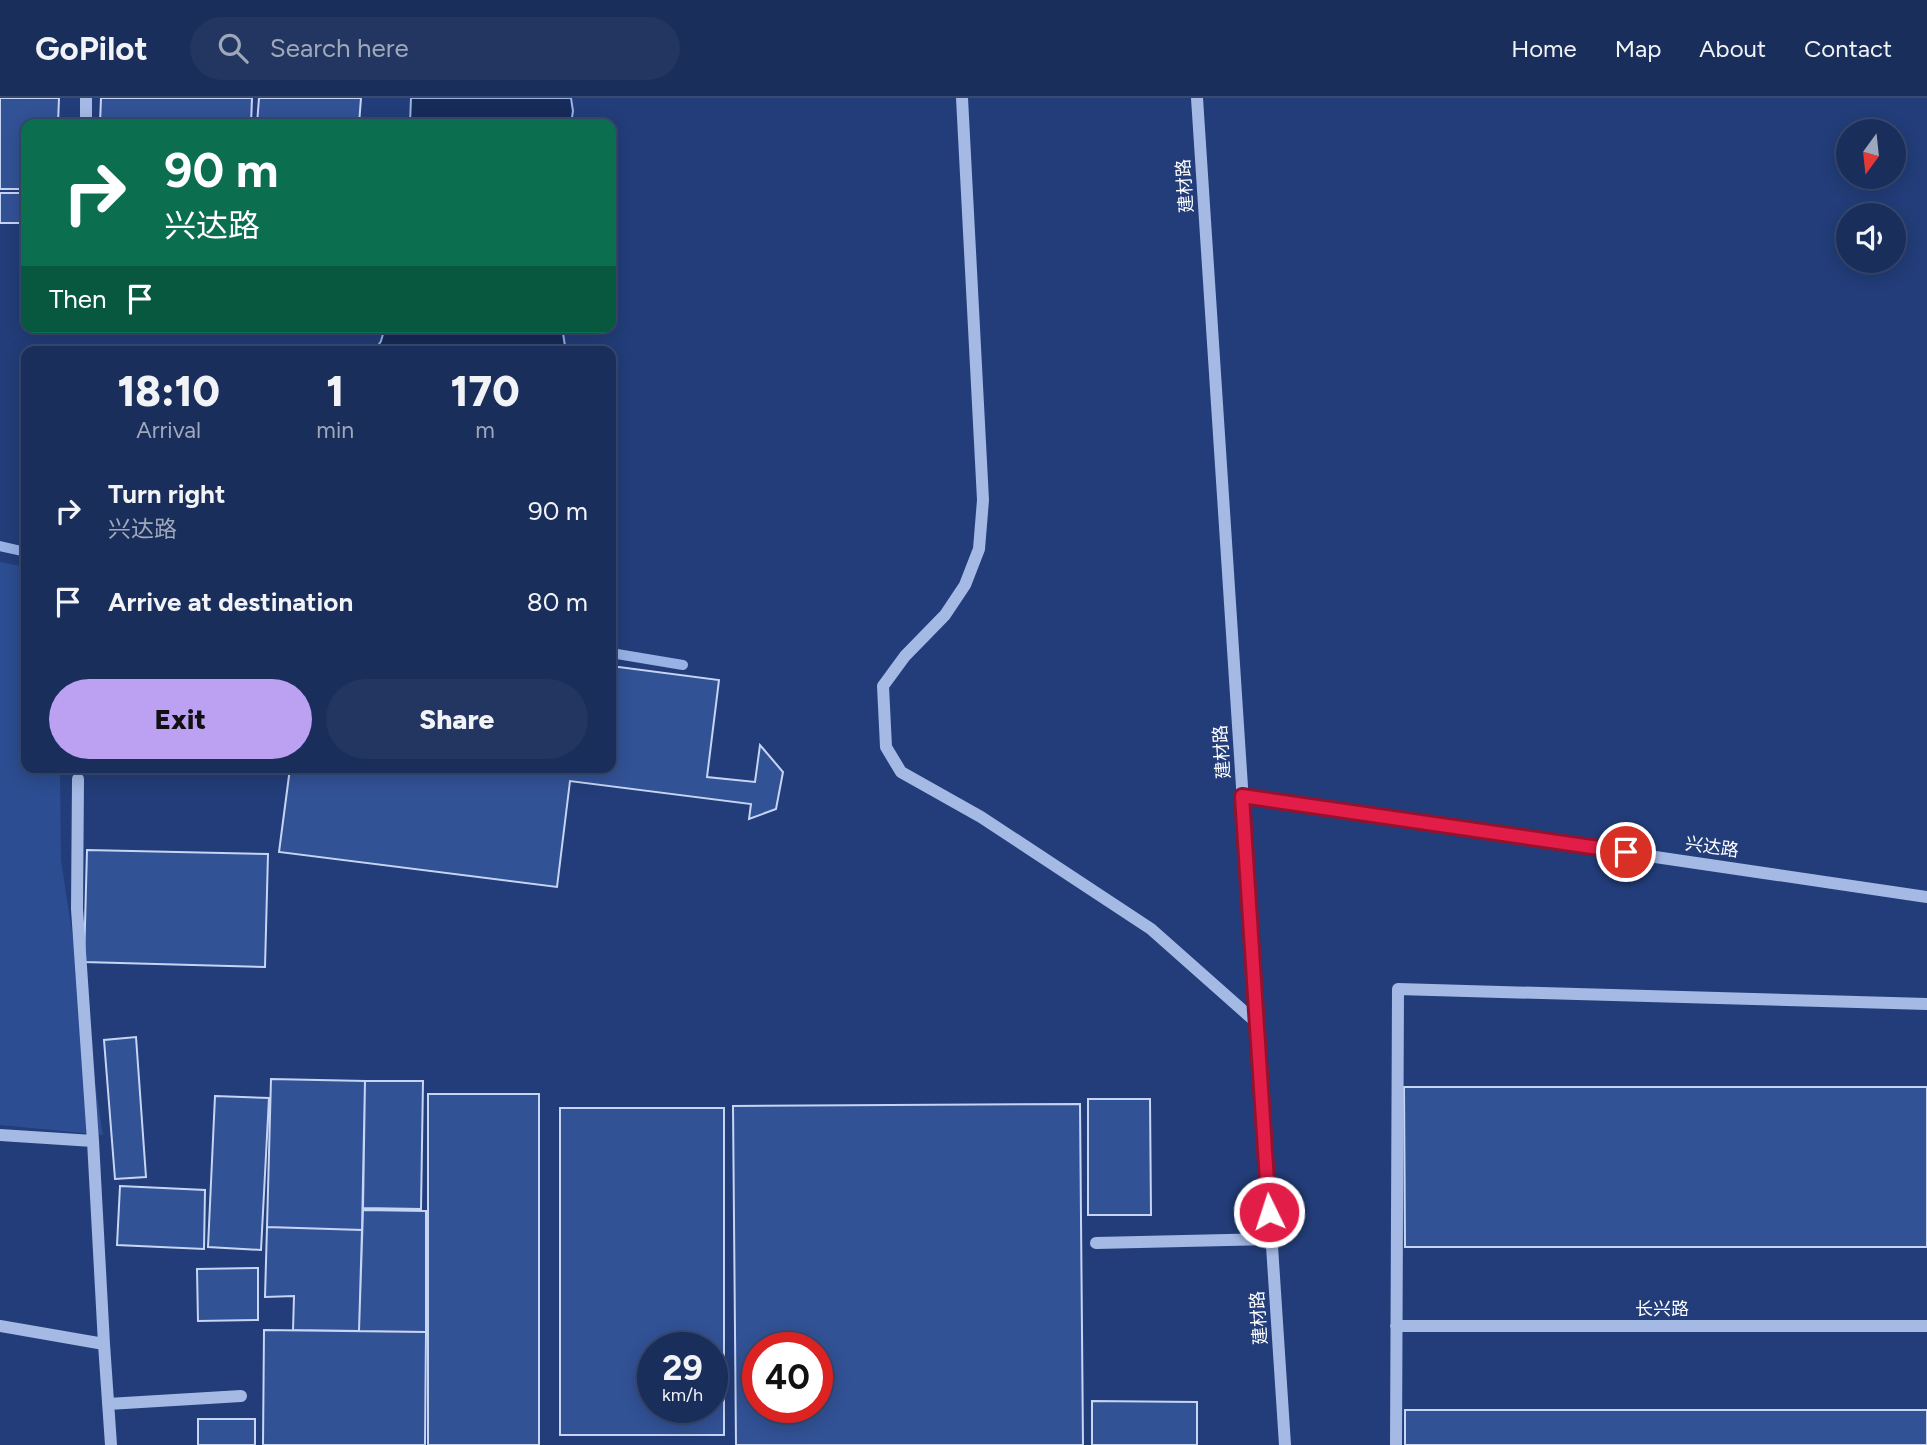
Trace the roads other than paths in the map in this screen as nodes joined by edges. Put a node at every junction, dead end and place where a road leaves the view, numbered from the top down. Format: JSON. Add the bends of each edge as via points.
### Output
{"nodes":[{"id":1,"x":86,"y":98,"type":"edge"},
{"id":2,"x":962,"y":98,"type":"edge"},
{"id":3,"x":1197,"y":98,"type":"edge"},
{"id":4,"x":86,"y":119,"type":"edge"},
{"id":5,"x":78,"y":779,"type":"dead end"},
{"id":6,"x":1242,"y":796,"type":"junction"},
{"id":7,"x":1927,"y":897,"type":"edge"},
{"id":8,"x":1927,"y":1004,"type":"edge"},
{"id":9,"x":1257,"y":1023,"type":"junction"},
{"id":10,"x":0,"y":1135,"type":"edge"},
{"id":11,"x":93,"y":1142,"type":"junction"},
{"id":12,"x":1271,"y":1239,"type":"junction"},
{"id":13,"x":1096,"y":1243,"type":"dead end"},
{"id":14,"x":0,"y":1326,"type":"edge"},
{"id":15,"x":1396,"y":1326,"type":"junction"},
{"id":16,"x":1927,"y":1326,"type":"edge"},
{"id":17,"x":104,"y":1344,"type":"junction"},
{"id":18,"x":241,"y":1396,"type":"dead end"},
{"id":19,"x":108,"y":1404,"type":"junction"},
{"id":20,"x":111,"y":1445,"type":"edge"},
{"id":21,"x":1285,"y":1445,"type":"edge"},
{"id":22,"x":1396,"y":1445,"type":"edge"}],
"edges":[{"from":1,"to":4,"type":"street"},
{"from":2,"to":9,"type":"street","via":[[983,500],[979,549],[965,585],[945,615],[883,686],[886,747],[901,772],[981,817],[1151,929]]},
{"from":3,"to":6,"type":"street","name":"建材路"},
{"from":5,"to":11,"type":"street","via":[[76,909]]},
{"from":6,"to":7,"type":"street","name":"兴达路"},
{"from":6,"to":9,"type":"street","name":"建材路"},
{"from":8,"to":15,"type":"street","via":[[1398,989]]},
{"from":9,"to":12,"type":"street","name":"建材路"},
{"from":10,"to":11,"type":"street"},
{"from":11,"to":17,"type":"street"},
{"from":12,"to":13,"type":"street"},
{"from":12,"to":21,"type":"street","name":"建材路"},
{"from":14,"to":17,"type":"street"},
{"from":15,"to":16,"type":"street","name":"长兴路"},
{"from":15,"to":22,"type":"street"},
{"from":17,"to":19,"type":"street"},
{"from":18,"to":19,"type":"street"},
{"from":19,"to":20,"type":"street"}]}
